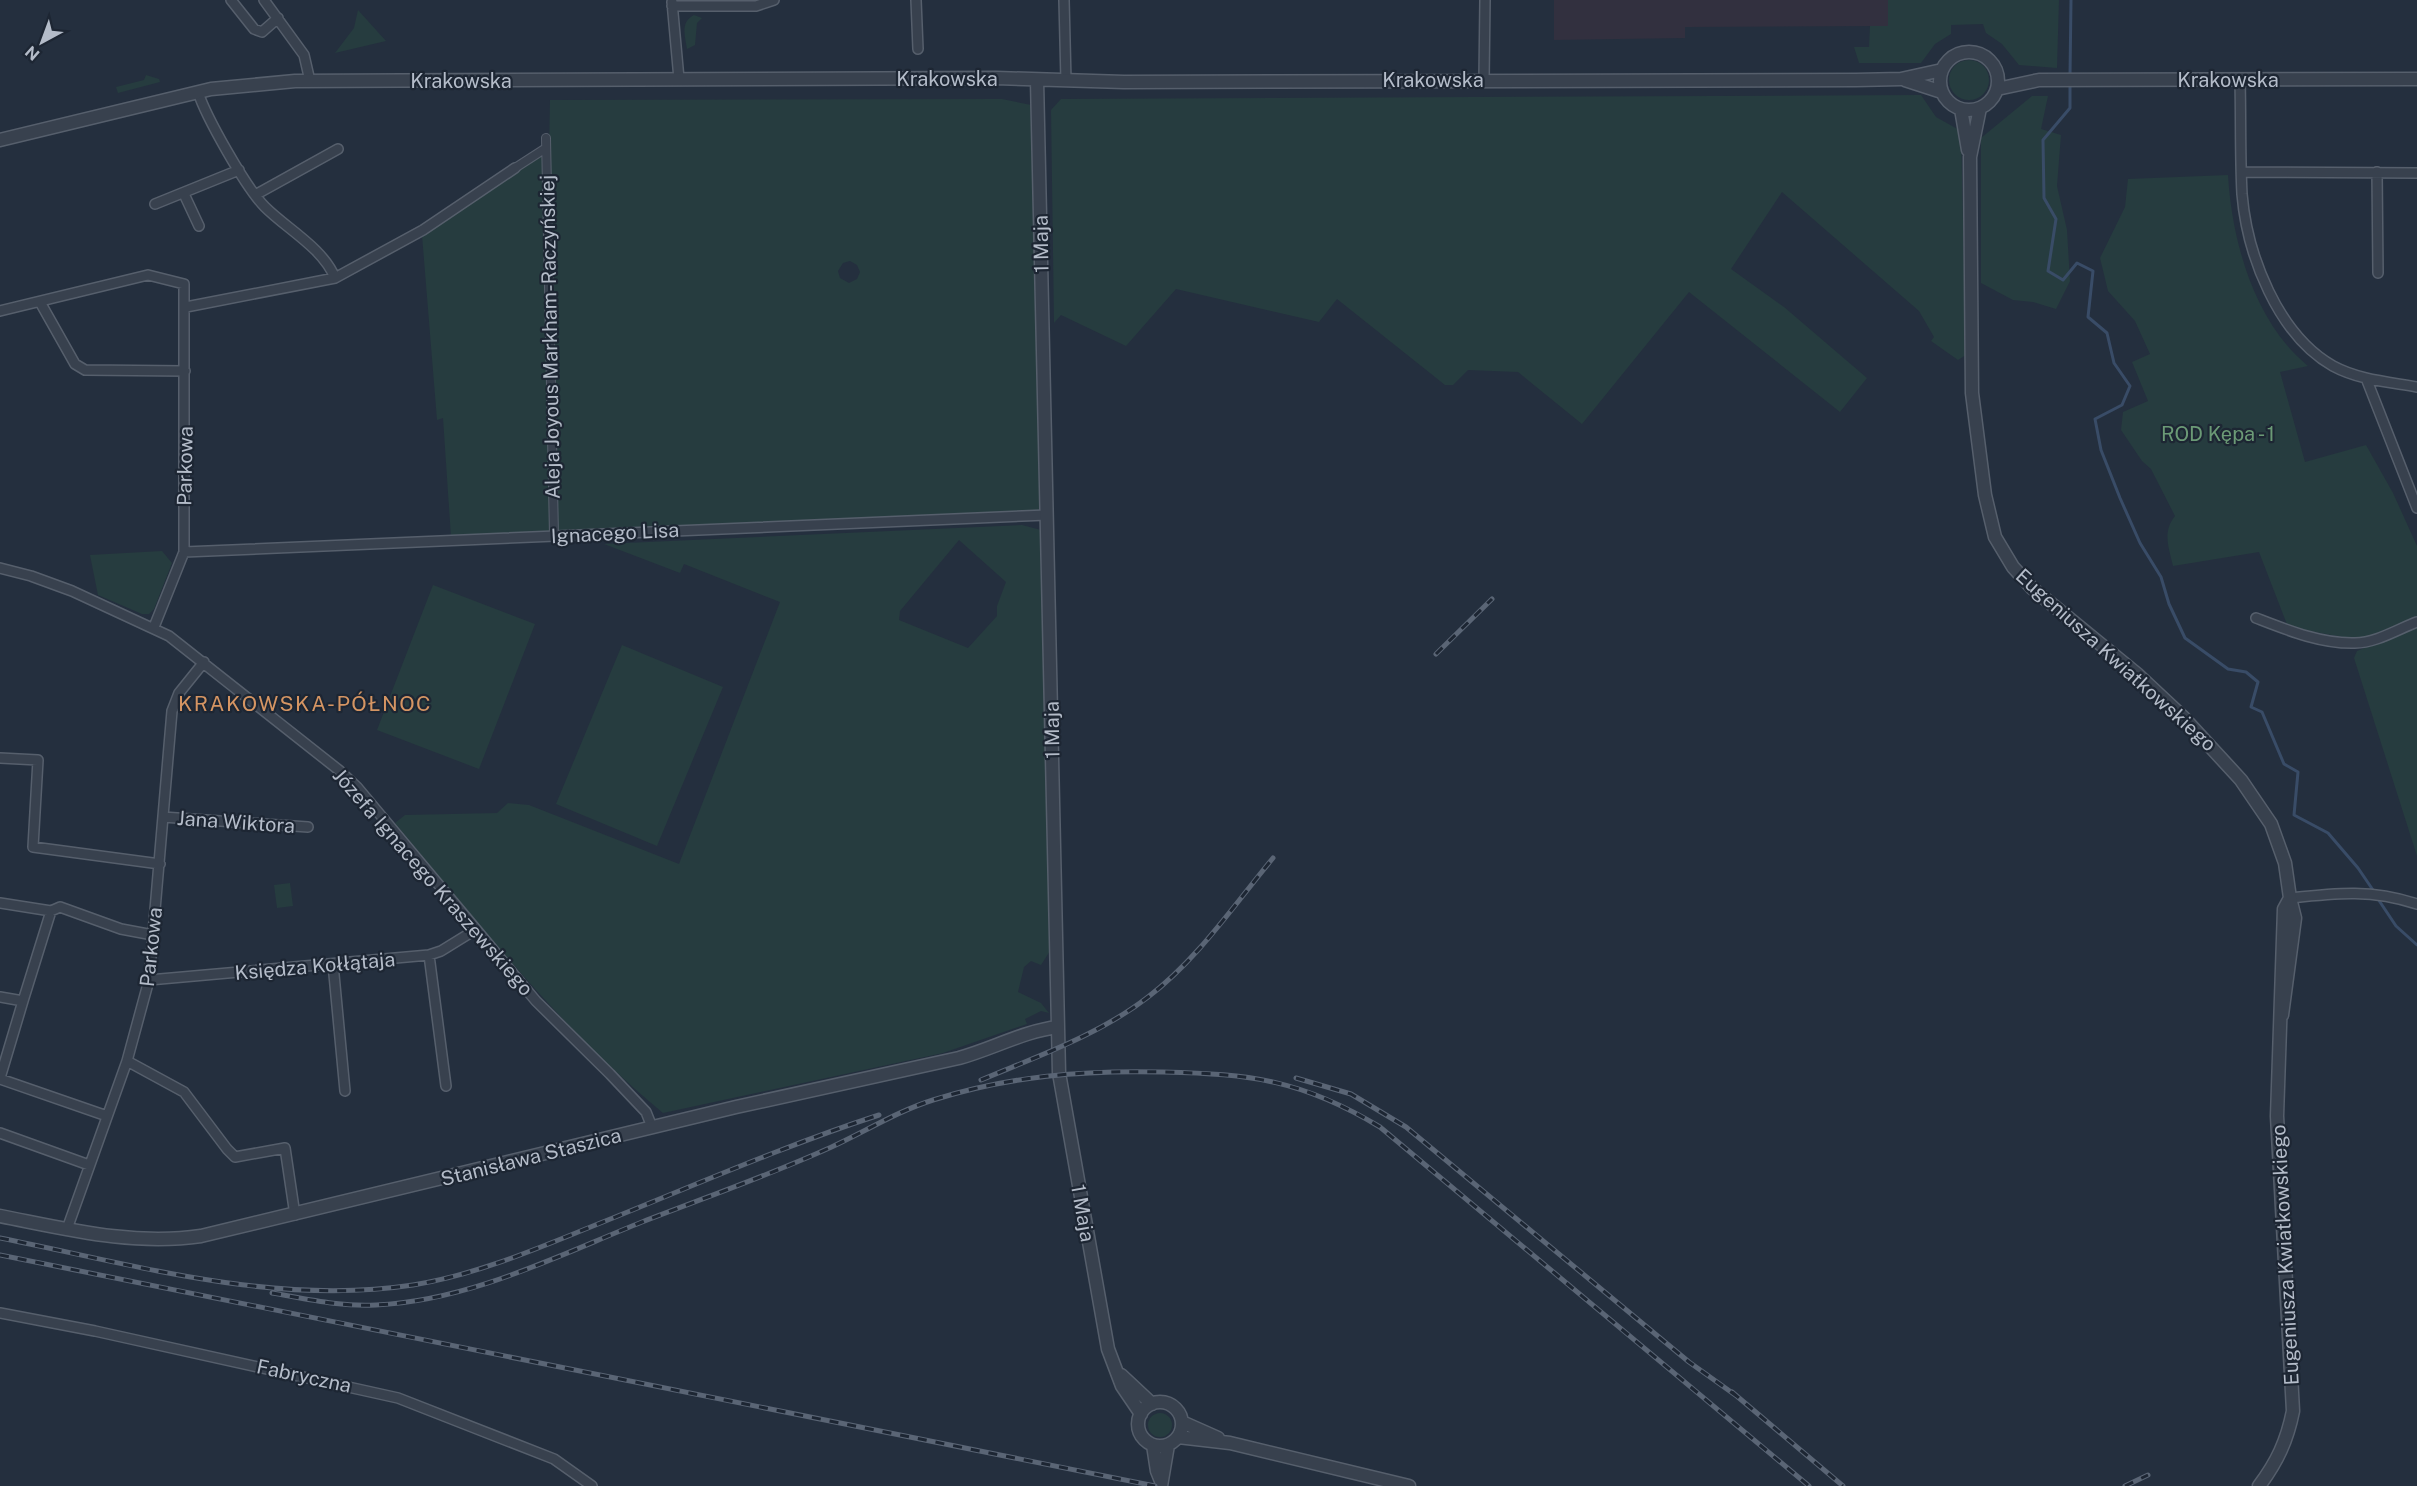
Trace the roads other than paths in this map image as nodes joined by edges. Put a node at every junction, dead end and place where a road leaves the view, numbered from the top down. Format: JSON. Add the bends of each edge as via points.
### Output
{"nodes":[{"id":1,"x":231,"y":0,"type":"edge"},
{"id":2,"x":264,"y":0,"type":"edge"},
{"id":3,"x":774,"y":0,"type":"edge"},
{"id":4,"x":916,"y":0,"type":"edge"},
{"id":5,"x":1064,"y":0,"type":"edge"},
{"id":6,"x":1485,"y":0,"type":"edge"},
{"id":7,"x":672,"y":3,"type":"edge"},
{"id":8,"x":278,"y":18,"type":"junction"},
{"id":9,"x":918,"y":49,"type":"dead end"},
{"id":10,"x":1942,"y":70,"type":"junction"},
{"id":11,"x":1997,"y":70,"type":"junction"},
{"id":12,"x":1484,"y":79,"type":"junction"},
{"id":13,"x":1901,"y":79,"type":"junction"},
{"id":14,"x":2417,"y":79,"type":"edge"},
{"id":15,"x":680,"y":80,"type":"junction"},
{"id":16,"x":1037,"y":80,"type":"junction"},
{"id":17,"x":2038,"y":80,"type":"junction"},
{"id":18,"x":2240,"y":80,"type":"junction"},
{"id":19,"x":310,"y":81,"type":"junction"},
{"id":20,"x":1066,"y":81,"type":"junction"},
{"id":21,"x":1997,"y":89,"type":"junction"},
{"id":22,"x":198,"y":92,"type":"junction"},
{"id":23,"x":1942,"y":92,"type":"junction"},
{"id":24,"x":1980,"y":108,"type":"junction"},
{"id":25,"x":1961,"y":109,"type":"junction"},
{"id":26,"x":546,"y":138,"type":"dead end"},
{"id":27,"x":0,"y":140,"type":"edge"},
{"id":28,"x":338,"y":148,"type":"dead end"},
{"id":29,"x":546,"y":148,"type":"junction"},
{"id":30,"x":1970,"y":158,"type":"junction"},
{"id":31,"x":515,"y":168,"type":"joint"},
{"id":32,"x":239,"y":170,"type":"junction"},
{"id":33,"x":2242,"y":172,"type":"junction"},
{"id":34,"x":2377,"y":172,"type":"junction"},
{"id":35,"x":2417,"y":173,"type":"edge"},
{"id":36,"x":184,"y":194,"type":"junction"},
{"id":37,"x":255,"y":195,"type":"junction"},
{"id":38,"x":155,"y":204,"type":"dead end"},
{"id":39,"x":199,"y":226,"type":"dead end"},
{"id":40,"x":2378,"y":273,"type":"dead end"},
{"id":41,"x":335,"y":278,"type":"junction"},
{"id":42,"x":40,"y":302,"type":"junction"},
{"id":43,"x":186,"y":307,"type":"junction"},
{"id":44,"x":0,"y":311,"type":"edge"},
{"id":45,"x":185,"y":371,"type":"junction"},
{"id":46,"x":2366,"y":378,"type":"junction"},
{"id":47,"x":2417,"y":387,"type":"edge"},
{"id":48,"x":2417,"y":508,"type":"edge"},
{"id":49,"x":1047,"y":515,"type":"junction"},
{"id":50,"x":554,"y":536,"type":"junction"},
{"id":51,"x":184,"y":552,"type":"junction"},
{"id":52,"x":0,"y":568,"type":"edge"},
{"id":53,"x":2256,"y":618,"type":"dead end"},
{"id":54,"x":2417,"y":622,"type":"edge"},
{"id":55,"x":154,"y":627,"type":"junction"},
{"id":56,"x":204,"y":662,"type":"junction"},
{"id":57,"x":0,"y":758,"type":"edge"},
{"id":58,"x":163,"y":817,"type":"junction"},
{"id":59,"x":308,"y":827,"type":"dead end"},
{"id":60,"x":159,"y":864,"type":"junction"},
{"id":61,"x":2290,"y":898,"type":"junction"},
{"id":62,"x":0,"y":903,"type":"edge"},
{"id":63,"x":2417,"y":904,"type":"edge"},
{"id":64,"x":51,"y":911,"type":"junction"},
{"id":65,"x":475,"y":930,"type":"junction"},
{"id":66,"x":153,"y":935,"type":"junction"},
{"id":67,"x":429,"y":956,"type":"junction"},
{"id":68,"x":333,"y":964,"type":"junction"},
{"id":69,"x":149,"y":980,"type":"junction"},
{"id":70,"x":0,"y":997,"type":"edge"},
{"id":71,"x":23,"y":1001,"type":"junction"},
{"id":72,"x":1058,"y":1027,"type":"junction"},
{"id":73,"x":127,"y":1061,"type":"junction"},
{"id":74,"x":0,"y":1078,"type":"edge"},
{"id":75,"x":446,"y":1086,"type":"dead end"},
{"id":76,"x":345,"y":1091,"type":"dead end"},
{"id":77,"x":107,"y":1116,"type":"junction"},
{"id":78,"x":652,"y":1127,"type":"junction"},
{"id":79,"x":0,"y":1133,"type":"edge"},
{"id":80,"x":89,"y":1166,"type":"junction"},
{"id":81,"x":295,"y":1215,"type":"junction"},
{"id":82,"x":0,"y":1216,"type":"edge"},
{"id":83,"x":67,"y":1229,"type":"junction"},
{"id":84,"x":0,"y":1313,"type":"edge"},
{"id":85,"x":1118,"y":1372,"type":"junction"},
{"id":86,"x":1152,"y":1404,"type":"junction"},
{"id":87,"x":1141,"y":1414,"type":"junction"},
{"id":88,"x":1182,"y":1422,"type":"junction"},
{"id":89,"x":1173,"y":1441,"type":"junction"},
{"id":90,"x":1230,"y":1443,"type":"junction"},
{"id":91,"x":1152,"y":1445,"type":"junction"},
{"id":92,"x":1161,"y":1483,"type":"edge"},
{"id":93,"x":592,"y":1486,"type":"edge"},
{"id":94,"x":1408,"y":1486,"type":"edge"},
{"id":95,"x":2259,"y":1486,"type":"edge"}],
"edges":[{"from":1,"to":8,"type":"street","via":[[254,29],[262,32]]},
{"from":2,"to":8,"type":"street"},
{"from":3,"to":7,"type":"street","via":[[756,6]]},
{"from":4,"to":9,"type":"street"},
{"from":5,"to":20,"type":"street"},
{"from":6,"to":12,"type":"street"},
{"from":7,"to":15,"type":"street"},
{"from":8,"to":19,"type":"street","via":[[304,55]]},
{"from":10,"to":11,"type":"street","via":[[1950,58],[1967,51],[1985,56]]},
{"from":10,"to":13,"type":"street","name":"Krakowska"},
{"from":10,"to":23,"type":"street"},
{"from":11,"to":17,"type":"street","name":"Krakowska"},
{"from":11,"to":21,"type":"street"},
{"from":12,"to":13,"type":"street","name":"Krakowska"},
{"from":12,"to":20,"type":"street","name":"Krakowska"},
{"from":13,"to":23,"type":"street","name":"Krakowska"},
{"from":14,"to":18,"type":"street","name":"Krakowska"},
{"from":15,"to":16,"type":"street","name":"Krakowska"},
{"from":15,"to":19,"type":"street","name":"Krakowska"},
{"from":16,"to":20,"type":"street","name":"Krakowska"},
{"from":16,"to":49,"type":"street","name":"1 Maja"},
{"from":17,"to":18,"type":"street","name":"Krakowska"},
{"from":17,"to":21,"type":"street","name":"Krakowska"},
{"from":18,"to":33,"type":"street"},
{"from":19,"to":22,"type":"street","name":"Krakowska","via":[[237,85]]},
{"from":21,"to":24,"type":"street"},
{"from":22,"to":27,"type":"street","name":"Krakowska"},
{"from":22,"to":32,"type":"street"},
{"from":23,"to":25,"type":"street"},
{"from":24,"to":25,"type":"street"},
{"from":24,"to":30,"type":"street","name":"Eugeniusza Kwiatkowskiego"},
{"from":25,"to":30,"type":"street","name":"Eugeniusza Kwiatkowskiego"},
{"from":26,"to":29,"type":"street","name":"Aleja Joyous Markham-Raczyńskiej"},
{"from":28,"to":37,"type":"street"},
{"from":29,"to":31,"type":"street"},
{"from":29,"to":50,"type":"street","name":"Aleja Joyous Markham-Raczyńskiej"},
{"from":30,"to":61,"type":"street","name":"Eugeniusza Kwiatkowskiego","via":[[1972,393],[1985,495],[1995,537],[2013,567],[2032,588],[2137,674],[2236,774],[2271,824],[2285,863]]},
{"from":31,"to":41,"type":"street","via":[[423,230]]},
{"from":32,"to":36,"type":"street"},
{"from":32,"to":37,"type":"street"},
{"from":33,"to":34,"type":"street"},
{"from":33,"to":46,"type":"street","via":[[2252,242],[2279,309],[2318,356]]},
{"from":34,"to":35,"type":"street"},
{"from":34,"to":40,"type":"street"},
{"from":36,"to":38,"type":"street"},
{"from":36,"to":39,"type":"street"},
{"from":37,"to":41,"type":"street","via":[[326,262]]},
{"from":41,"to":43,"type":"street"},
{"from":42,"to":43,"type":"street","name":"Parkowa","via":[[148,275],[184,284]]},
{"from":42,"to":44,"type":"street"},
{"from":42,"to":45,"type":"street","via":[[75,364],[85,370]]},
{"from":43,"to":45,"type":"street","name":"Parkowa"},
{"from":45,"to":51,"type":"street","name":"Parkowa"},
{"from":46,"to":47,"type":"street"},
{"from":46,"to":48,"type":"street"},
{"from":49,"to":50,"type":"street","name":"Ignacego Lisa"},
{"from":49,"to":72,"type":"street","name":"1 Maja"},
{"from":50,"to":51,"type":"street","name":"Ignacego Lisa"},
{"from":51,"to":55,"type":"street","name":"Parkowa"},
{"from":52,"to":55,"type":"street","name":"Józefa Ignacego Kraszewskiego","via":[[44,580]]},
{"from":53,"to":54,"type":"street","via":[[2315,638],[2355,643]]},
{"from":55,"to":56,"type":"street","name":"Józefa Ignacego Kraszewskiego"},
{"from":56,"to":58,"type":"street","name":"Parkowa","via":[[179,693],[172,711]]},
{"from":56,"to":65,"type":"street","name":"Józefa Ignacego Kraszewskiego","via":[[357,787]]},
{"from":57,"to":60,"type":"street","via":[[38,760],[33,847]]},
{"from":58,"to":59,"type":"street","name":"Jana Wiktora"},
{"from":58,"to":60,"type":"street","name":"Parkowa"},
{"from":60,"to":66,"type":"street","name":"Parkowa"},
{"from":61,"to":63,"type":"street","via":[[2367,892]]},
{"from":61,"to":95,"type":"street","name":"Eugeniusza Kwiatkowskiego","via":[[2295,918],[2282,1015],[2277,1116],[2293,1411],[2283,1449]]},
{"from":62,"to":64,"type":"street"},
{"from":64,"to":66,"type":"street","via":[[60,907],[121,929]]},
{"from":64,"to":71,"type":"street"},
{"from":65,"to":67,"type":"street","name":"Księdza Kołłątaja"},
{"from":65,"to":78,"type":"street","name":"Józefa Ignacego Kraszewskiego","via":[[536,1001],[646,1112]]},
{"from":66,"to":69,"type":"street","name":"Parkowa"},
{"from":67,"to":68,"type":"street","name":"Księdza Kołłątaja"},
{"from":67,"to":75,"type":"street"},
{"from":68,"to":69,"type":"street","name":"Księdza Kołłątaja"},
{"from":68,"to":76,"type":"street"},
{"from":69,"to":73,"type":"street","name":"Parkowa"},
{"from":70,"to":71,"type":"street"},
{"from":71,"to":74,"type":"street"},
{"from":72,"to":78,"type":"street","name":"Stanisława Staszica","via":[[1040,1029],[959,1058]]},
{"from":72,"to":85,"type":"street","name":"1 Maja","via":[[1064,1106],[1108,1349]]},
{"from":73,"to":77,"type":"street","name":"Parkowa"},
{"from":73,"to":81,"type":"street","via":[[184,1092],[236,1157],[285,1148]]},
{"from":74,"to":77,"type":"street"},
{"from":77,"to":80,"type":"street","name":"Parkowa"},
{"from":78,"to":81,"type":"street","name":"Stanisława Staszica"},
{"from":79,"to":80,"type":"street"},
{"from":80,"to":83,"type":"street","name":"Parkowa"},
{"from":81,"to":83,"type":"street","name":"Stanisława Staszica","via":[[201,1236],[168,1239],[117,1238]]},
{"from":82,"to":83,"type":"street","name":"Stanisława Staszica"},
{"from":84,"to":93,"type":"street","name":"Fabryczna","via":[[398,1398],[546,1456]]},
{"from":85,"to":86,"type":"street","name":"1 Maja"},
{"from":85,"to":87,"type":"street","name":"1 Maja","via":[[1122,1386]]},
{"from":86,"to":87,"type":"street"},
{"from":86,"to":88,"type":"street","via":[[1171,1406]]},
{"from":87,"to":91,"type":"street","via":[[1139,1429]]},
{"from":88,"to":89,"type":"street"},
{"from":88,"to":90,"type":"street"},
{"from":89,"to":90,"type":"street"},
{"from":89,"to":91,"type":"street"},
{"from":89,"to":92,"type":"street"},
{"from":90,"to":94,"type":"street"},
{"from":91,"to":92,"type":"street"}]}
